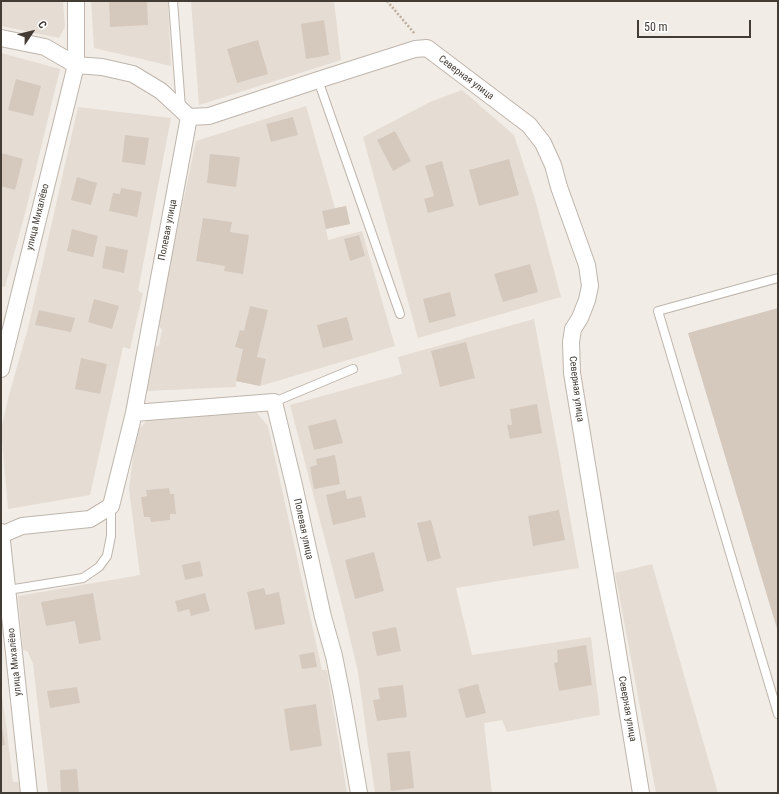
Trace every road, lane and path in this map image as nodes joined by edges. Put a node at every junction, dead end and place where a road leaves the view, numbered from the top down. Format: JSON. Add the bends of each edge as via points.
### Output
{"nodes":[{"id":1,"x":76,"y":1,"type":"edge"},
{"id":2,"x":173,"y":1,"type":"edge"},
{"id":3,"x":387,"y":1,"type":"edge"},
{"id":4,"x":1,"y":38,"type":"edge"},
{"id":5,"x":427,"y":48,"type":"junction"},
{"id":6,"x":76,"y":65,"type":"junction"},
{"id":7,"x":318,"y":80,"type":"junction"},
{"id":8,"x":185,"y":114,"type":"junction"},
{"id":9,"x":778,"y":278,"type":"edge"},
{"id":10,"x":400,"y":314,"type":"dead end"},
{"id":11,"x":1,"y":369,"type":"edge"},
{"id":12,"x":353,"y":369,"type":"dead end"},
{"id":13,"x":274,"y":402,"type":"junction"},
{"id":14,"x":134,"y":413,"type":"junction"},
{"id":15,"x":111,"y":506,"type":"junction"},
{"id":16,"x":1,"y":538,"type":"edge"},
{"id":17,"x":8,"y":590,"type":"junction"},
{"id":18,"x":778,"y":714,"type":"edge"},
{"id":19,"x":29,"y":793,"type":"edge"},
{"id":20,"x":359,"y":793,"type":"edge"},
{"id":21,"x":641,"y":793,"type":"edge"}],
"edges":[{"from":1,"to":6,"type":"street","name":"улица Михалёво"},
{"from":2,"to":8,"type":"lane"},
{"from":3,"to":5,"type":"path"},
{"from":4,"to":6,"type":"street","via":[[45,47]]},
{"from":5,"to":7,"type":"street","via":[[415,49]]},
{"from":5,"to":21,"type":"street","name":"Северная улица","via":[[530,125],[543,142],[587,265],[590,286],[571,342],[572,373]]},
{"from":6,"to":8,"type":"street","via":[[102,67],[133,74],[161,91]]},
{"from":6,"to":11,"type":"street","name":"улица Михалёво"},
{"from":7,"to":8,"type":"street","via":[[209,116]]},
{"from":7,"to":10,"type":"lane"},
{"from":8,"to":14,"type":"street","name":"Полевая улица"},
{"from":9,"to":18,"type":"lane","via":[[658,311]]},
{"from":12,"to":13,"type":"lane"},
{"from":13,"to":14,"type":"street"},
{"from":13,"to":20,"type":"street","name":"Полевая улица","via":[[334,656]]},
{"from":14,"to":15,"type":"street","name":"Полевая улица"},
{"from":15,"to":16,"type":"street","via":[[90,519],[22,526]]},
{"from":15,"to":17,"type":"lane","via":[[111,536],[107,556],[99,567],[83,578]]},
{"from":16,"to":17,"type":"street","name":"улица Михалёво"},
{"from":17,"to":19,"type":"street","name":"улица Михалёво"}]}
